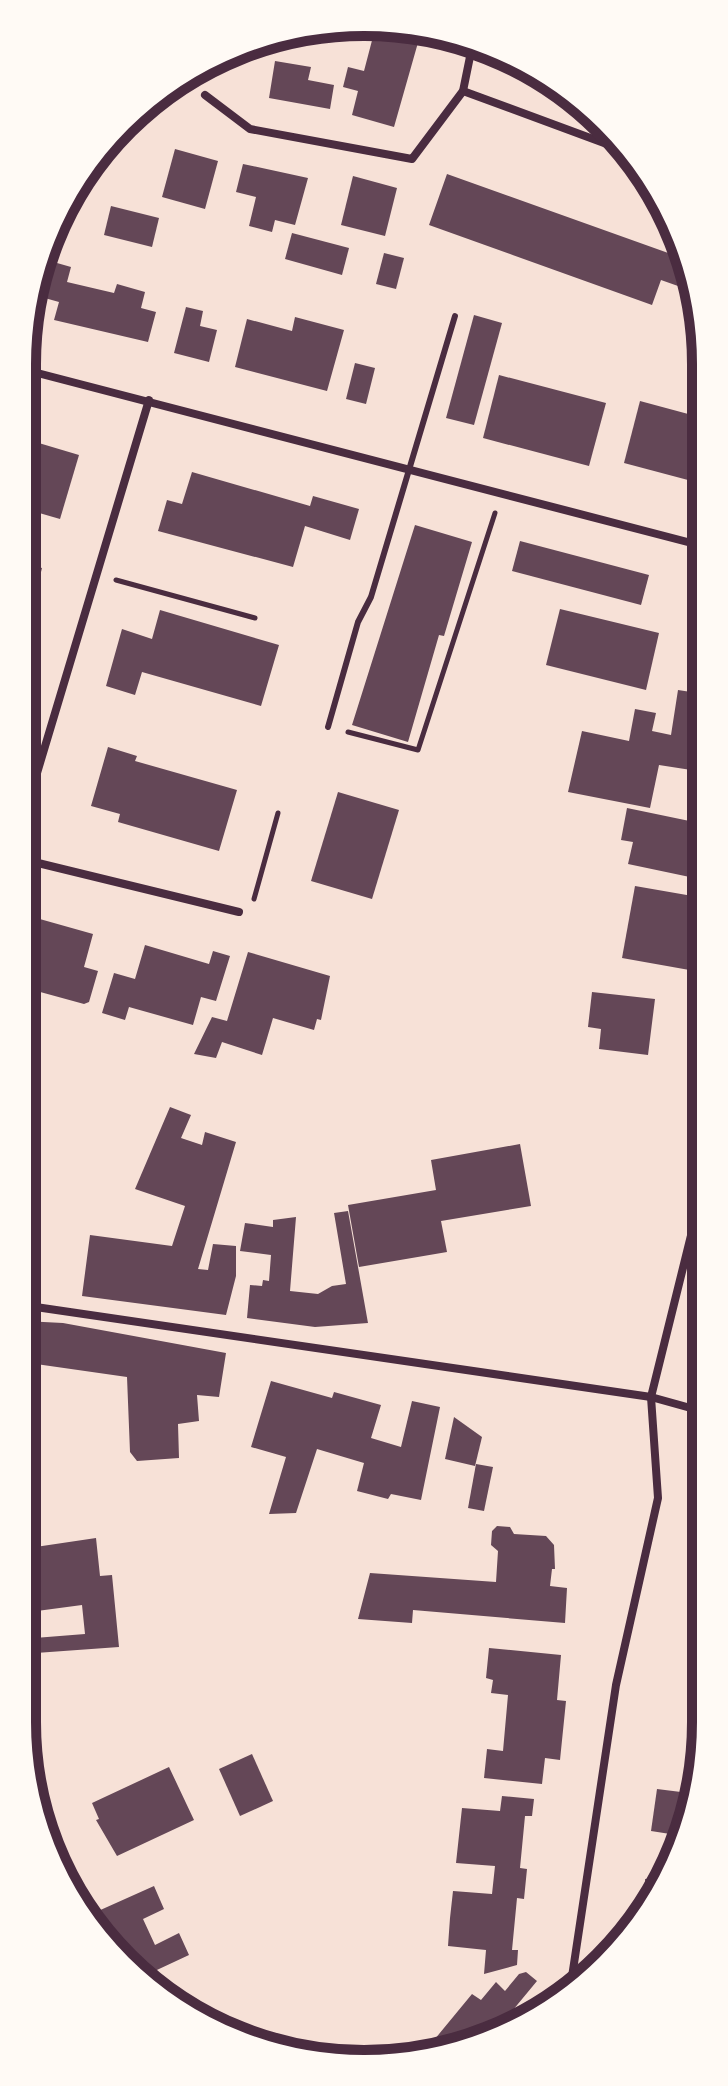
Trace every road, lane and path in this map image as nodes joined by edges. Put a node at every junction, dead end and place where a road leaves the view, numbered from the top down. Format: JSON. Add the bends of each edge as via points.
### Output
{"nodes":[{"id":1,"x":471,"y":54,"type":"edge"},
{"id":2,"x":463,"y":91,"type":"junction"},
{"id":3,"x":205,"y":95,"type":"dead end"},
{"id":4,"x":608,"y":144,"type":"edge"},
{"id":5,"x":455,"y":316,"type":"dead end"},
{"id":6,"x":36,"y":372,"type":"edge"},
{"id":7,"x":149,"y":400,"type":"junction"},
{"id":8,"x":410,"y":469,"type":"junction"},
{"id":9,"x":502,"y":493,"type":"junction"},
{"id":10,"x":692,"y":543,"type":"edge"},
{"id":11,"x":99,"y":576,"type":"junction"},
{"id":12,"x":255,"y":618,"type":"dead end"},
{"id":13,"x":328,"y":727,"type":"joint"},
{"id":14,"x":36,"y":778,"type":"edge"},
{"id":15,"x":278,"y":813,"type":"dead end"},
{"id":16,"x":36,"y":862,"type":"edge"},
{"id":17,"x":239,"y":912,"type":"joint"},
{"id":18,"x":692,"y":1231,"type":"edge"},
{"id":19,"x":36,"y":1307,"type":"edge"},
{"id":20,"x":651,"y":1397,"type":"junction"},
{"id":21,"x":692,"y":1408,"type":"edge"},
{"id":22,"x":572,"y":1975,"type":"edge"}],
"edges":[{"from":1,"to":2,"type":"street"},
{"from":2,"to":3,"type":"street","via":[[412,159],[250,129]]},
{"from":2,"to":4,"type":"street"},
{"from":5,"to":8,"type":"lane"},
{"from":6,"to":7,"type":"street"},
{"from":7,"to":8,"type":"street"},
{"from":7,"to":11,"type":"street"},
{"from":8,"to":9,"type":"street"},
{"from":8,"to":13,"type":"lane"},
{"from":9,"to":10,"type":"street"},
{"from":9,"to":13,"type":"path","via":[[418,750]]},
{"from":11,"to":12,"type":"path"},
{"from":11,"to":14,"type":"street"},
{"from":15,"to":17,"type":"path","via":[[252,905]]},
{"from":16,"to":17,"type":"street"},
{"from":18,"to":20,"type":"street"},
{"from":19,"to":20,"type":"street"},
{"from":20,"to":21,"type":"street"},
{"from":20,"to":22,"type":"street","via":[[658,1498],[616,1685]]}]}
